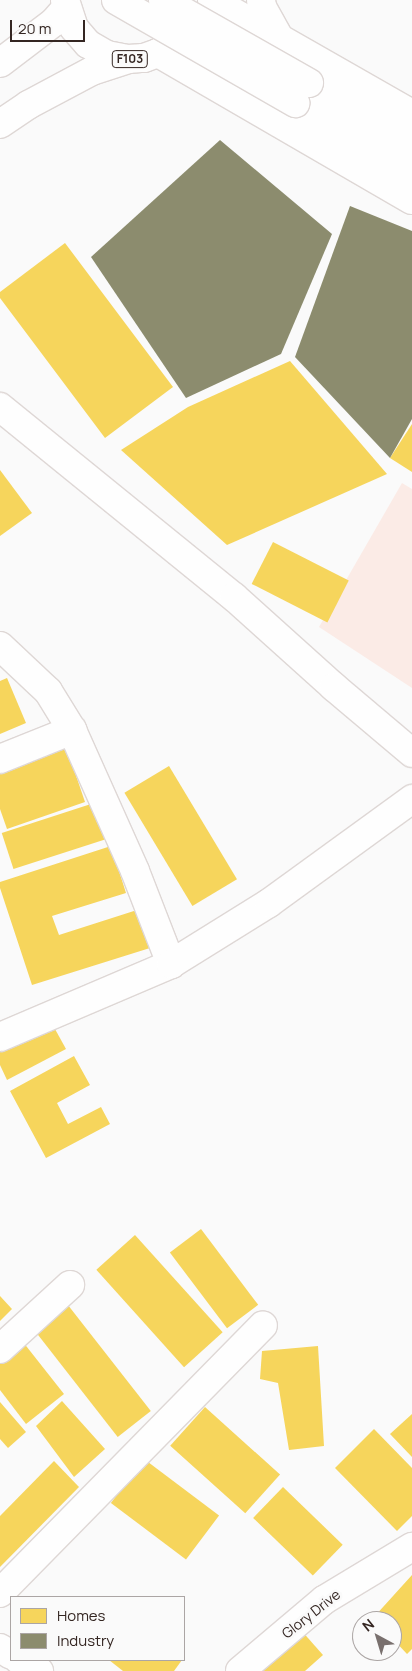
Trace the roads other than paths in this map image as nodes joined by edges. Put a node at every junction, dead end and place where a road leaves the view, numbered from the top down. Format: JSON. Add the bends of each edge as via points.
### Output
{"nodes":[{"id":1,"x":116,"y":0,"type":"edge"},
{"id":2,"x":163,"y":0,"type":"edge"},
{"id":3,"x":197,"y":0,"type":"edge"},
{"id":4,"x":212,"y":0,"type":"edge"},
{"id":5,"x":261,"y":0,"type":"edge"},
{"id":6,"x":65,"y":4,"type":"edge"},
{"id":7,"x":279,"y":38,"type":"junction"},
{"id":8,"x":158,"y":53,"type":"junction"},
{"id":9,"x":128,"y":59,"type":"junction"},
{"id":10,"x":0,"y":63,"type":"edge"},
{"id":11,"x":302,"y":93,"type":"junction"},
{"id":12,"x":412,"y":114,"type":"edge"},
{"id":13,"x":0,"y":124,"type":"edge"},
{"id":14,"x":412,"y":141,"type":"edge"},
{"id":15,"x":412,"y":171,"type":"edge"},
{"id":16,"x":412,"y":200,"type":"edge"},
{"id":17,"x":0,"y":407,"type":"edge"},
{"id":18,"x":0,"y":646,"type":"edge"},
{"id":19,"x":72,"y":730,"type":"junction"},
{"id":20,"x":412,"y":753,"type":"edge"},
{"id":21,"x":0,"y":759,"type":"edge"},
{"id":22,"x":412,"y":799,"type":"edge"},
{"id":23,"x":171,"y":964,"type":"junction"},
{"id":24,"x":0,"y":1037,"type":"edge"},
{"id":25,"x":70,"y":1285,"type":"dead end"},
{"id":26,"x":262,"y":1325,"type":"dead end"},
{"id":27,"x":0,"y":1348,"type":"edge"},
{"id":28,"x":412,"y":1547,"type":"edge"},
{"id":29,"x":0,"y":1593,"type":"edge"},
{"id":30,"x":22,"y":1661,"type":"edge"},
{"id":31,"x":39,"y":1671,"type":"edge"},
{"id":32,"x":240,"y":1671,"type":"edge"}],
"edges":[{"from":1,"to":11,"type":"street","bridge":true},
{"from":2,"to":11,"type":"street","bridge":true},
{"from":3,"to":8,"type":"street","number":"F103","via":[[189,24],[176,41]]},
{"from":4,"to":7,"type":"street"},
{"from":5,"to":7,"type":"street"},
{"from":6,"to":9,"type":"street","number":"F103","via":[[74,28],[88,44],[107,55]]},
{"from":6,"to":10,"type":"street","number":"F103","via":[[54,22]]},
{"from":7,"to":12,"type":"street"},
{"from":8,"to":9,"type":"street","number":"F103"},
{"from":8,"to":16,"type":"street"},
{"from":9,"to":13,"type":"street","number":"F103","via":[[92,71]]},
{"from":11,"to":14,"type":"street"},
{"from":11,"to":15,"type":"street"},
{"from":17,"to":20,"type":"street","via":[[234,597]]},
{"from":18,"to":19,"type":"street","via":[[48,691]]},
{"from":19,"to":21,"type":"street"},
{"from":19,"to":23,"type":"street","via":[[135,871]]},
{"from":22,"to":23,"type":"street","via":[[268,903]]},
{"from":23,"to":24,"type":"street"},
{"from":25,"to":27,"type":"street"},
{"from":26,"to":29,"type":"street"},
{"from":28,"to":32,"type":"street","name":"Glory Drive","via":[[324,1600]]},
{"from":30,"to":31,"type":"street"}]}
